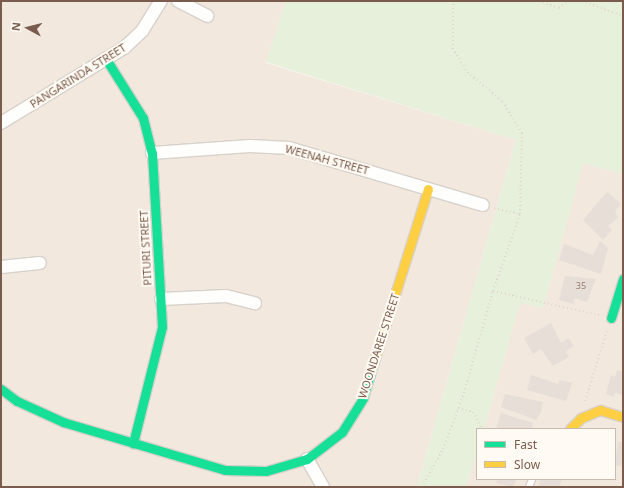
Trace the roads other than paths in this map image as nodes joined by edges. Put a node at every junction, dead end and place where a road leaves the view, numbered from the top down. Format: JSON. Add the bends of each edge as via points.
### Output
{"nodes":[{"id":1,"x":161,"y":1,"type":"edge"},
{"id":2,"x":178,"y":1,"type":"edge"},
{"id":3,"x":207,"y":16,"type":"dead end"},
{"id":4,"x":106,"y":59,"type":"junction"},
{"id":5,"x":1,"y":123,"type":"edge"},
{"id":6,"x":152,"y":153,"type":"junction"},
{"id":7,"x":428,"y":189,"type":"junction"},
{"id":8,"x":484,"y":205,"type":"road end"},
{"id":9,"x":40,"y":263,"type":"dead end"},
{"id":10,"x":1,"y":267,"type":"edge"},
{"id":11,"x":623,"y":279,"type":"edge"},
{"id":12,"x":161,"y":299,"type":"junction"},
{"id":13,"x":255,"y":303,"type":"dead end"},
{"id":14,"x":611,"y":318,"type":"road end"},
{"id":15,"x":1,"y":389,"type":"edge"},
{"id":16,"x":623,"y":417,"type":"edge"},
{"id":17,"x":571,"y":428,"type":"edge"},
{"id":18,"x":133,"y":443,"type":"junction"},
{"id":19,"x":308,"y":459,"type":"junction"},
{"id":20,"x":324,"y":487,"type":"edge"}],
"edges":[{"from":1,"to":4,"type":"street","name":"PANGARINDA STREET","via":[[133,41]]},
{"from":2,"to":3,"type":"street"},
{"from":4,"to":5,"type":"street","name":"PANGARINDA STREET"},
{"from":4,"to":6,"type":"street","name":"PITURI STREET","via":[[143,118]]},
{"from":6,"to":7,"type":"street","name":"WEENAH STREET","via":[[250,146],[289,148]]},
{"from":6,"to":12,"type":"street","name":"PITURI STREET"},
{"from":7,"to":8,"type":"street"},
{"from":7,"to":19,"type":"street","name":"WOONDAREE STREET","via":[[363,398],[342,432]]},
{"from":9,"to":10,"type":"street"},
{"from":11,"to":14,"type":"street"},
{"from":12,"to":13,"type":"street","via":[[226,296]]},
{"from":12,"to":18,"type":"street","name":"PITURI STREET","via":[[161,342]]},
{"from":15,"to":18,"type":"street","name":"WOONDAREE STREET","via":[[43,414]]},
{"from":16,"to":17,"type":"street","via":[[600,410],[592,412]]},
{"from":18,"to":19,"type":"street","name":"WOONDAREE STREET","via":[[246,473],[266,472]]},
{"from":19,"to":20,"type":"street"}]}
